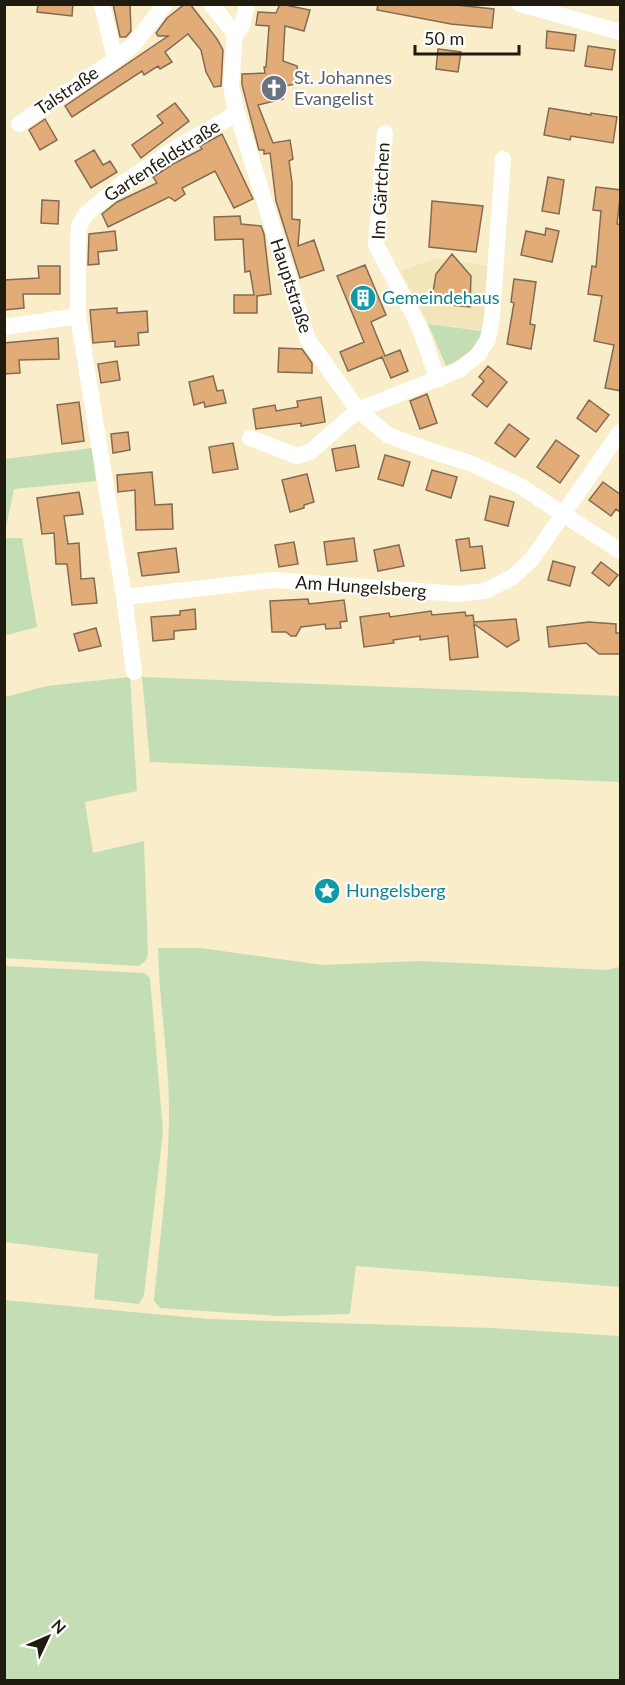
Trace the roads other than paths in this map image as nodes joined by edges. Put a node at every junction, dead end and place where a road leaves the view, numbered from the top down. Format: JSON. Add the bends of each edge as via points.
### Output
{"nodes":[{"id":1,"x":102,"y":4,"type":"edge"},
{"id":2,"x":165,"y":4,"type":"edge"},
{"id":3,"x":211,"y":4,"type":"edge"},
{"id":4,"x":247,"y":4,"type":"edge"},
{"id":5,"x":520,"y":4,"type":"edge"},
{"id":6,"x":621,"y":32,"type":"edge"},
{"id":7,"x":235,"y":34,"type":"junction"},
{"id":8,"x":115,"y":60,"type":"junction"},
{"id":9,"x":236,"y":110,"type":"junction"},
{"id":10,"x":19,"y":124,"type":"dead end"},
{"id":11,"x":385,"y":133,"type":"dead end"},
{"id":12,"x":502,"y":159,"type":"dead end"},
{"id":13,"x":78,"y":316,"type":"junction"},
{"id":14,"x":4,"y":327,"type":"edge"},
{"id":15,"x":438,"y":380,"type":"junction"},
{"id":16,"x":358,"y":410,"type":"junction"},
{"id":17,"x":621,"y":432,"type":"edge"},
{"id":18,"x":250,"y":438,"type":"dead end"},
{"id":19,"x":564,"y":513,"type":"junction"},
{"id":20,"x":621,"y":551,"type":"edge"},
{"id":21,"x":124,"y":597,"type":"junction"},
{"id":22,"x":134,"y":672,"type":"dead end"}],
"edges":[{"from":1,"to":8,"type":"street","name":"Talstraße"},
{"from":2,"to":8,"type":"street","name":"Talstraße","via":[[134,44]]},
{"from":3,"to":7,"type":"street"},
{"from":4,"to":7,"type":"street","name":"Hauptstraße","via":[[242,26]]},
{"from":5,"to":6,"type":"street"},
{"from":7,"to":9,"type":"street","name":"Hauptstraße","via":[[231,86]]},
{"from":8,"to":10,"type":"street","name":"Talstraße"},
{"from":9,"to":13,"type":"street","name":"Gartenfeldstraße","via":[[123,183],[86,214],[79,226]]},
{"from":9,"to":16,"type":"street","name":"Hauptstraße","via":[[308,340]]},
{"from":11,"to":15,"type":"street","name":"Im Gärtchen","via":[[376,245],[419,326]]},
{"from":12,"to":15,"type":"street","via":[[488,339],[459,370]]},
{"from":13,"to":14,"type":"street"},
{"from":13,"to":21,"type":"street"},
{"from":15,"to":16,"type":"street"},
{"from":16,"to":18,"type":"street","via":[[310,452],[297,456]]},
{"from":16,"to":19,"type":"street","name":"Hauptstraße","via":[[388,435],[470,463],[520,486]]},
{"from":17,"to":19,"type":"street","name":"Am Hungelsberg"},
{"from":19,"to":20,"type":"street","name":"Hauptstraße"},
{"from":19,"to":21,"type":"street","name":"Am Hungelsberg","via":[[532,560],[513,577],[485,591],[458,594],[273,580]]},
{"from":21,"to":22,"type":"street"}]}
